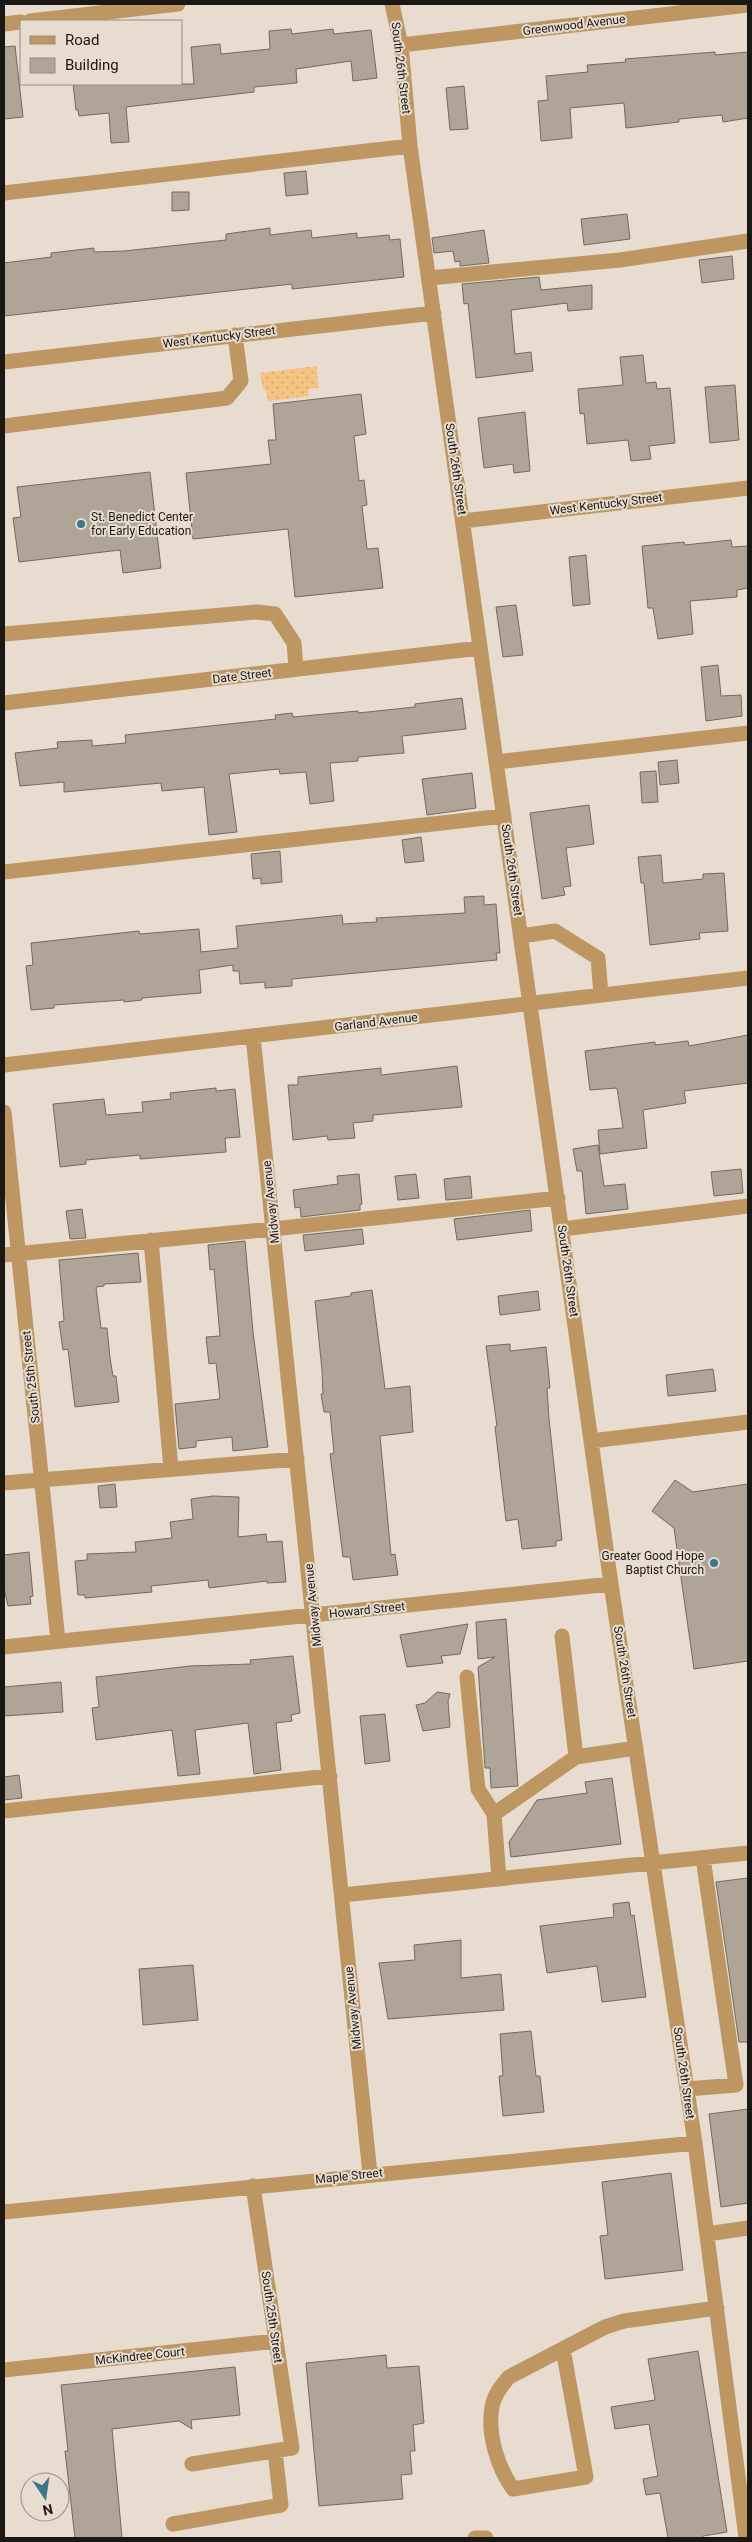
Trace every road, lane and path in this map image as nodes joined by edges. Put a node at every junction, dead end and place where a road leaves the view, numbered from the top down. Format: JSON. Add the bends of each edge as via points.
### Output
{"nodes":[{"id":1,"x":178,"y":4,"type":"edge"},
{"id":2,"x":392,"y":4,"type":"edge"},
{"id":3,"x":748,"y":5,"type":"edge"},
{"id":4,"x":39,"y":20,"type":"edge"},
{"id":5,"x":20,"y":22,"type":"edge"},
{"id":6,"x":4,"y":24,"type":"edge"},
{"id":7,"x":400,"y":45,"type":"junction"},
{"id":8,"x":410,"y":146,"type":"junction"},
{"id":9,"x":4,"y":193,"type":"edge"},
{"id":10,"x":748,"y":241,"type":"edge"},
{"id":11,"x":429,"y":278,"type":"junction"},
{"id":12,"x":434,"y":313,"type":"junction"},
{"id":13,"x":235,"y":336,"type":"junction"},
{"id":14,"x":4,"y":362,"type":"edge"},
{"id":15,"x":4,"y":426,"type":"edge"},
{"id":16,"x":748,"y":488,"type":"edge"},
{"id":17,"x":463,"y":521,"type":"junction"},
{"id":18,"x":4,"y":634,"type":"edge"},
{"id":19,"x":480,"y":648,"type":"junction"},
{"id":20,"x":296,"y":669,"type":"junction"},
{"id":21,"x":4,"y":703,"type":"edge"},
{"id":22,"x":748,"y":733,"type":"edge"},
{"id":23,"x":496,"y":762,"type":"junction"},
{"id":24,"x":504,"y":816,"type":"junction"},
{"id":25,"x":4,"y":872,"type":"edge"},
{"id":26,"x":521,"y":936,"type":"junction"},
{"id":27,"x":748,"y":978,"type":"edge"},
{"id":28,"x":601,"y":995,"type":"junction"},
{"id":29,"x":531,"y":1004,"type":"junction"},
{"id":30,"x":253,"y":1036,"type":"junction"},
{"id":31,"x":4,"y":1065,"type":"edge"},
{"id":32,"x":4,"y":1112,"type":"edge"},
{"id":33,"x":558,"y":1198,"type":"junction"},
{"id":34,"x":748,"y":1206,"type":"edge"},
{"id":35,"x":273,"y":1229,"type":"junction"},
{"id":36,"x":562,"y":1229,"type":"junction"},
{"id":37,"x":151,"y":1240,"type":"junction"},
{"id":38,"x":11,"y":1254,"type":"edge"},
{"id":39,"x":748,"y":1422,"type":"edge"},
{"id":40,"x":591,"y":1440,"type":"junction"},
{"id":41,"x":297,"y":1459,"type":"junction"},
{"id":42,"x":170,"y":1469,"type":"junction"},
{"id":43,"x":41,"y":1479,"type":"junction"},
{"id":44,"x":4,"y":1483,"type":"edge"},
{"id":45,"x":611,"y":1584,"type":"junction"},
{"id":46,"x":314,"y":1615,"type":"junction"},
{"id":47,"x":562,"y":1636,"type":"dead end"},
{"id":48,"x":58,"y":1641,"type":"junction"},
{"id":49,"x":4,"y":1647,"type":"edge"},
{"id":50,"x":468,"y":1677,"type":"dead end"},
{"id":51,"x":636,"y":1748,"type":"junction"},
{"id":52,"x":576,"y":1758,"type":"junction"},
{"id":53,"x":330,"y":1776,"type":"junction"},
{"id":54,"x":4,"y":1811,"type":"edge"},
{"id":55,"x":494,"y":1814,"type":"junction"},
{"id":56,"x":748,"y":1853,"type":"edge"},
{"id":57,"x":702,"y":1858,"type":"junction"},
{"id":58,"x":653,"y":1863,"type":"junction"},
{"id":59,"x":499,"y":1879,"type":"junction"},
{"id":60,"x":342,"y":1895,"type":"junction"},
{"id":61,"x":742,"y":2086,"type":"edge"},
{"id":62,"x":687,"y":2089,"type":"junction"},
{"id":63,"x":694,"y":2143,"type":"junction"},
{"id":64,"x":370,"y":2174,"type":"junction"},
{"id":65,"x":253,"y":2186,"type":"junction"},
{"id":66,"x":4,"y":2212,"type":"edge"},
{"id":67,"x":748,"y":2228,"type":"edge"},
{"id":68,"x":707,"y":2234,"type":"junction"},
{"id":69,"x":717,"y":2308,"type":"junction"},
{"id":70,"x":276,"y":2341,"type":"junction"},
{"id":71,"x":563,"y":2349,"type":"junction"},
{"id":72,"x":4,"y":2370,"type":"edge"},
{"id":73,"x":275,"y":2451,"type":"junction"},
{"id":74,"x":192,"y":2464,"type":"dead end"},
{"id":75,"x":173,"y":2524,"type":"dead end"},
{"id":76,"x":475,"y":2538,"type":"edge"},
{"id":77,"x":486,"y":2538,"type":"edge"},
{"id":78,"x":746,"y":2538,"type":"edge"}],
"edges":[{"from":1,"to":4,"type":"street"},
{"from":2,"to":7,"type":"street","name":"South 26th Street"},
{"from":3,"to":7,"type":"street","name":"Greenwood Avenue"},
{"from":5,"to":6,"type":"street"},
{"from":7,"to":8,"type":"street","name":"South 26th Street"},
{"from":8,"to":9,"type":"street"},
{"from":8,"to":11,"type":"street","name":"South 26th Street"},
{"from":10,"to":11,"type":"street","via":[[620,260]]},
{"from":11,"to":12,"type":"street","name":"South 26th Street"},
{"from":12,"to":13,"type":"street","name":"West Kentucky Street"},
{"from":12,"to":17,"type":"street","name":"South 26th Street"},
{"from":13,"to":14,"type":"street","name":"West Kentucky Street"},
{"from":13,"to":15,"type":"street","via":[[241,381],[227,398]]},
{"from":16,"to":17,"type":"street","name":"West Kentucky Street"},
{"from":17,"to":19,"type":"street","name":"South 26th Street"},
{"from":18,"to":20,"type":"street","via":[[257,612],[275,614],[294,643]]},
{"from":19,"to":20,"type":"street","name":"Date Street"},
{"from":19,"to":23,"type":"street","name":"South 26th Street"},
{"from":20,"to":21,"type":"street","name":"Date Street"},
{"from":22,"to":23,"type":"street"},
{"from":23,"to":24,"type":"street","name":"South 26th Street"},
{"from":24,"to":25,"type":"street"},
{"from":24,"to":26,"type":"street","name":"South 26th Street"},
{"from":26,"to":28,"type":"street","via":[[555,931],[598,958]]},
{"from":26,"to":29,"type":"street","name":"South 26th Street"},
{"from":27,"to":28,"type":"street","name":"Garland Avenue"},
{"from":28,"to":29,"type":"street","name":"Garland Avenue"},
{"from":29,"to":30,"type":"street","name":"Garland Avenue"},
{"from":29,"to":33,"type":"street","name":"South 26th Street"},
{"from":30,"to":31,"type":"street","name":"Garland Avenue"},
{"from":30,"to":35,"type":"street","name":"Midway Avenue"},
{"from":32,"to":38,"type":"street","name":"South 25th Street"},
{"from":33,"to":35,"type":"street"},
{"from":33,"to":36,"type":"street","name":"South 26th Street"},
{"from":34,"to":36,"type":"street"},
{"from":35,"to":37,"type":"street"},
{"from":35,"to":41,"type":"street","name":"Midway Avenue"},
{"from":36,"to":40,"type":"street","name":"South 26th Street"},
{"from":37,"to":38,"type":"street"},
{"from":37,"to":42,"type":"street"},
{"from":38,"to":43,"type":"street","name":"South 25th Street"},
{"from":39,"to":40,"type":"street"},
{"from":40,"to":45,"type":"street","name":"South 26th Street"},
{"from":41,"to":42,"type":"street"},
{"from":41,"to":46,"type":"street","name":"Midway Avenue"},
{"from":42,"to":43,"type":"street"},
{"from":43,"to":44,"type":"street"},
{"from":43,"to":48,"type":"street","name":"South 25th Street"},
{"from":45,"to":46,"type":"street","name":"Howard Street"},
{"from":45,"to":51,"type":"street","name":"South 26th Street"},
{"from":46,"to":48,"type":"street","name":"Howard Street"},
{"from":46,"to":53,"type":"street","name":"Midway Avenue"},
{"from":47,"to":52,"type":"street"},
{"from":48,"to":49,"type":"street","name":"Howard Street"},
{"from":50,"to":55,"type":"street","via":[[478,1789]]},
{"from":51,"to":52,"type":"street"},
{"from":51,"to":58,"type":"street","name":"South 26th Street"},
{"from":52,"to":55,"type":"street"},
{"from":53,"to":54,"type":"street"},
{"from":53,"to":60,"type":"street","name":"Midway Avenue"},
{"from":55,"to":59,"type":"street"},
{"from":56,"to":57,"type":"street"},
{"from":57,"to":58,"type":"street"},
{"from":57,"to":61,"type":"street"},
{"from":58,"to":59,"type":"street"},
{"from":58,"to":62,"type":"street","name":"South 26th Street"},
{"from":59,"to":60,"type":"street"},
{"from":60,"to":64,"type":"street","name":"Midway Avenue"},
{"from":61,"to":62,"type":"street"},
{"from":62,"to":63,"type":"street","name":"South 26th Street"},
{"from":63,"to":64,"type":"street","name":"Maple Street"},
{"from":63,"to":68,"type":"street","name":"South 26th Street"},
{"from":64,"to":65,"type":"street","name":"Maple Street"},
{"from":65,"to":66,"type":"street","name":"Maple Street"},
{"from":65,"to":70,"type":"street","name":"South 25th Street"},
{"from":67,"to":68,"type":"street"},
{"from":68,"to":69,"type":"street","name":"South 26th Street"},
{"from":69,"to":71,"type":"street","via":[[624,2321]]},
{"from":69,"to":78,"type":"street","name":"South 26th Street"},
{"from":70,"to":72,"type":"street","name":"McKindree Court"},
{"from":70,"to":73,"type":"street","name":"South 25th Street","via":[[292,2448]]},
{"from":71,"to":71,"type":"street","via":[[509,2377],[498,2390],[492,2408],[492,2435],[504,2476],[513,2489],[586,2477]]},
{"from":73,"to":74,"type":"street"},
{"from":73,"to":75,"type":"street","via":[[281,2505]]},
{"from":76,"to":77,"type":"street"}]}
